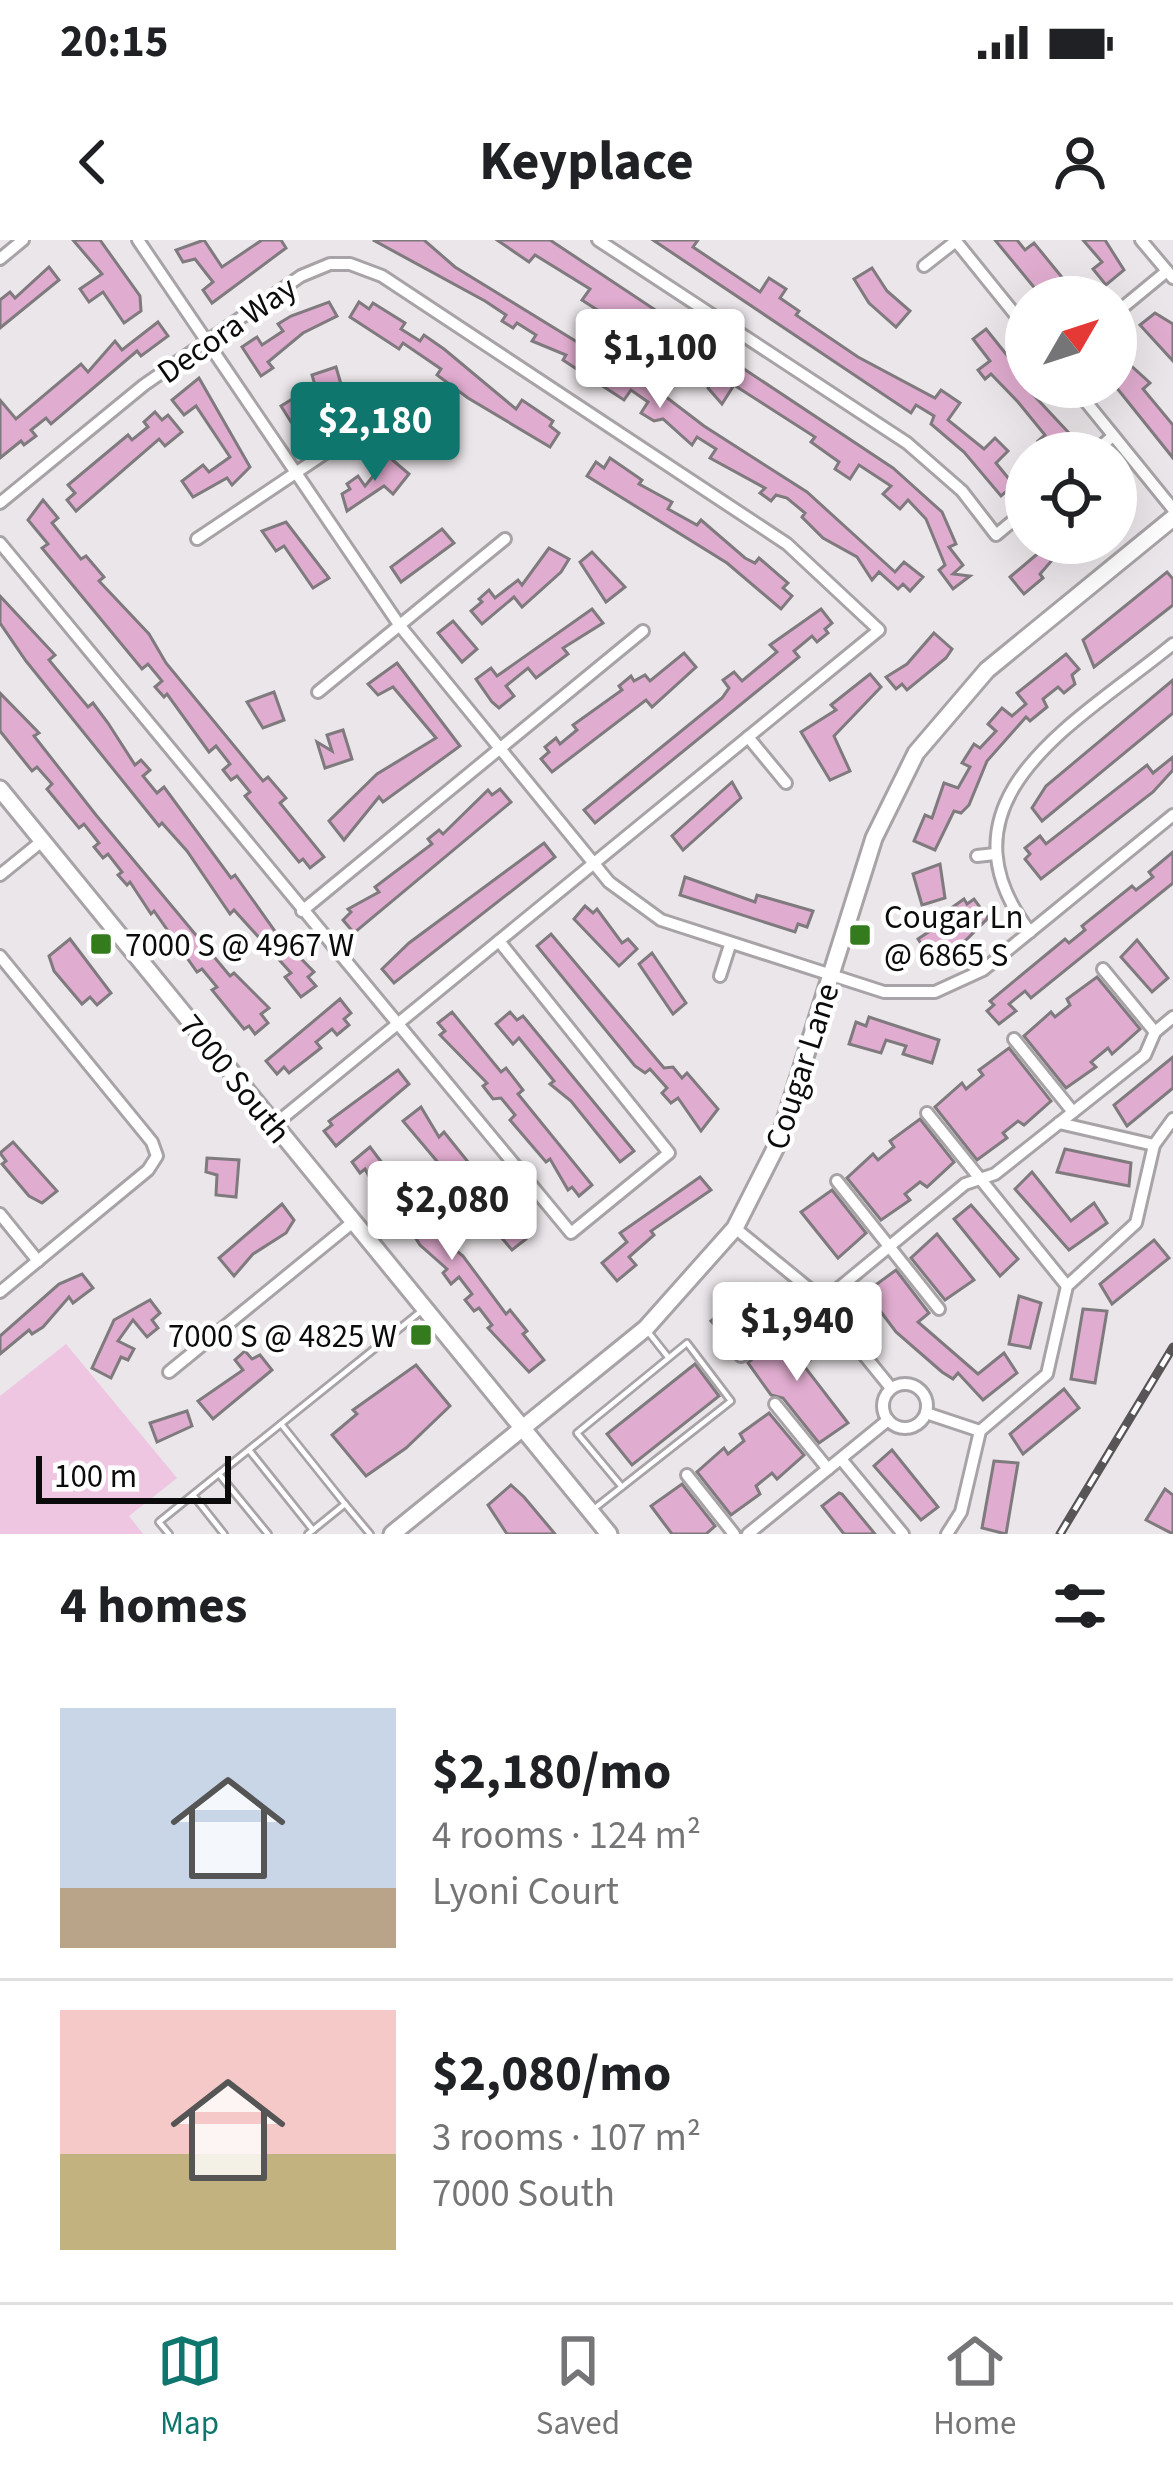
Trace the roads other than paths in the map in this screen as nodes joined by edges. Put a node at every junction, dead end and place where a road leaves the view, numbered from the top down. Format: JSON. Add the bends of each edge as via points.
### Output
{"nodes":[{"id":1,"x":23,"y":240,"type":"edge"},
{"id":2,"x":138,"y":240,"type":"edge"},
{"id":3,"x":598,"y":240,"type":"edge"},
{"id":4,"x":955,"y":240,"type":"edge"},
{"id":5,"x":1142,"y":240,"type":"edge"},
{"id":6,"x":0,"y":259,"type":"edge"},
{"id":7,"x":924,"y":266,"type":"dead end"},
{"id":8,"x":1170,"y":275,"type":"edge"},
{"id":9,"x":1137,"y":298,"type":"edge"},
{"id":10,"x":1005,"y":302,"type":"edge"},
{"id":11,"x":206,"y":341,"type":"junction"},
{"id":12,"x":1091,"y":408,"type":"edge"},
{"id":13,"x":1110,"y":432,"type":"edge"},
{"id":14,"x":355,"y":433,"type":"dead end"},
{"id":15,"x":1137,"y":467,"type":"edge"},
{"id":16,"x":296,"y":474,"type":"junction"},
{"id":17,"x":0,"y":503,"type":"edge"},
{"id":18,"x":1173,"y":513,"type":"edge"},
{"id":19,"x":1005,"y":528,"type":"edge"},
{"id":20,"x":197,"y":539,"type":"dead end"},
{"id":21,"x":505,"y":539,"type":"dead end"},
{"id":22,"x":0,"y":543,"type":"edge"},
{"id":23,"x":400,"y":626,"type":"junction"},
{"id":24,"x":643,"y":631,"type":"dead end"},
{"id":25,"x":1173,"y":644,"type":"edge"},
{"id":26,"x":318,"y":692,"type":"dead end"},
{"id":27,"x":748,"y":737,"type":"junction"},
{"id":28,"x":500,"y":748,"type":"junction"},
{"id":29,"x":786,"y":783,"type":"dead end"},
{"id":30,"x":0,"y":789,"type":"edge"},
{"id":31,"x":1173,"y":815,"type":"edge"},
{"id":32,"x":42,"y":841,"type":"junction"},
{"id":33,"x":994,"y":854,"type":"junction"},
{"id":34,"x":976,"y":856,"type":"dead end"},
{"id":35,"x":594,"y":864,"type":"junction"},
{"id":36,"x":0,"y":875,"type":"edge"},
{"id":37,"x":302,"y":911,"type":"junction"},
{"id":38,"x":1030,"y":932,"type":"junction"},
{"id":39,"x":499,"y":941,"type":"junction"},
{"id":40,"x":730,"y":945,"type":"junction"},
{"id":41,"x":0,"y":956,"type":"edge"},
{"id":42,"x":1103,"y":970,"type":"dead end"},
{"id":43,"x":720,"y":976,"type":"dead end"},
{"id":44,"x":830,"y":977,"type":"junction"},
{"id":45,"x":1173,"y":1017,"type":"edge"},
{"id":46,"x":396,"y":1026,"type":"junction"},
{"id":47,"x":1154,"y":1032,"type":"junction"},
{"id":48,"x":1014,"y":1039,"type":"dead end"},
{"id":49,"x":1073,"y":1112,"type":"junction"},
{"id":50,"x":927,"y":1113,"type":"dead end"},
{"id":51,"x":1173,"y":1119,"type":"edge"},
{"id":52,"x":1059,"y":1123,"type":"junction"},
{"id":53,"x":274,"y":1125,"type":"junction"},
{"id":54,"x":1154,"y":1145,"type":"junction"},
{"id":55,"x":980,"y":1179,"type":"junction"},
{"id":56,"x":836,"y":1181,"type":"dead end"},
{"id":57,"x":0,"y":1214,"type":"edge"},
{"id":58,"x":353,"y":1222,"type":"junction"},
{"id":59,"x":734,"y":1228,"type":"junction"},
{"id":60,"x":888,"y":1245,"type":"junction"},
{"id":61,"x":38,"y":1261,"type":"junction"},
{"id":62,"x":1067,"y":1286,"type":"junction"},
{"id":63,"x":812,"y":1291,"type":"junction"},
{"id":64,"x":0,"y":1292,"type":"edge"},
{"id":65,"x":822,"y":1302,"type":"junction"},
{"id":66,"x":424,"y":1309,"type":"junction"},
{"id":67,"x":939,"y":1309,"type":"dead end"},
{"id":68,"x":646,"y":1328,"type":"junction"},
{"id":69,"x":741,"y":1356,"type":"dead end"},
{"id":70,"x":669,"y":1358,"type":"junction"},
{"id":71,"x":170,"y":1372,"type":"dead end"},
{"id":72,"x":891,"y":1388,"type":"junction"},
{"id":73,"x":776,"y":1404,"type":"dead end"},
{"id":74,"x":926,"y":1413,"type":"junction"},
{"id":75,"x":888,"y":1420,"type":"junction"},
{"id":76,"x":281,"y":1424,"type":"junction"},
{"id":77,"x":523,"y":1429,"type":"junction"},
{"id":78,"x":980,"y":1431,"type":"junction"},
{"id":79,"x":249,"y":1450,"type":"junction"},
{"id":80,"x":841,"y":1459,"type":"junction"},
{"id":81,"x":828,"y":1469,"type":"junction"},
{"id":82,"x":219,"y":1474,"type":"junction"},
{"id":83,"x":686,"y":1475,"type":"dead end"},
{"id":84,"x":622,"y":1487,"type":"junction"},
{"id":85,"x":193,"y":1495,"type":"junction"},
{"id":86,"x":345,"y":1504,"type":"junction"},
{"id":87,"x":591,"y":1512,"type":"junction"},
{"id":88,"x":310,"y":1532,"type":"edge"},
{"id":89,"x":752,"y":1533,"type":"edge"},
{"id":90,"x":169,"y":1534,"type":"edge"},
{"id":91,"x":224,"y":1534,"type":"edge"},
{"id":92,"x":268,"y":1534,"type":"edge"},
{"id":93,"x":370,"y":1534,"type":"edge"},
{"id":94,"x":392,"y":1534,"type":"edge"},
{"id":95,"x":609,"y":1534,"type":"edge"},
{"id":96,"x":734,"y":1534,"type":"edge"},
{"id":97,"x":903,"y":1534,"type":"edge"},
{"id":98,"x":947,"y":1534,"type":"edge"}],
"edges":[{"from":1,"to":6,"type":"street"},
{"from":2,"to":11,"type":"street"},
{"from":3,"to":19,"type":"street","via":[[908,443],[996,535]]},
{"from":4,"to":7,"type":"street"},
{"from":4,"to":10,"type":"street"},
{"from":5,"to":8,"type":"street"},
{"from":8,"to":9,"type":"street"},
{"from":11,"to":16,"type":"street"},
{"from":11,"to":17,"type":"street","name":"Decora Way"},
{"from":11,"to":27,"type":"street","name":"Decora Way","via":[[314,269],[369,269],[787,544],[879,630]]},
{"from":12,"to":13,"type":"street"},
{"from":14,"to":16,"type":"street"},
{"from":15,"to":18,"type":"street"},
{"from":16,"to":20,"type":"street"},
{"from":16,"to":23,"type":"street"},
{"from":18,"to":44,"type":"main road","name":"Cougar Lane","via":[[987,670],[928,735],[883,814]]},
{"from":21,"to":23,"type":"street"},
{"from":22,"to":37,"type":"street"},
{"from":23,"to":26,"type":"street"},
{"from":23,"to":28,"type":"street"},
{"from":24,"to":28,"type":"street"},
{"from":25,"to":33,"type":"street","via":[[1022,771],[999,817]]},
{"from":27,"to":29,"type":"street"},
{"from":27,"to":35,"type":"street"},
{"from":28,"to":35,"type":"street"},
{"from":28,"to":37,"type":"street"},
{"from":30,"to":32,"type":"main road","name":"7000 South"},
{"from":31,"to":38,"type":"street"},
{"from":32,"to":36,"type":"street"},
{"from":32,"to":53,"type":"main road","name":"7000 South"},
{"from":33,"to":34,"type":"street"},
{"from":33,"to":38,"type":"street","via":[[1007,899]]},
{"from":35,"to":39,"type":"street"},
{"from":35,"to":40,"type":"street","via":[[646,912]]},
{"from":37,"to":46,"type":"street"},
{"from":38,"to":44,"type":"street","via":[[972,977],[935,992],[896,994]]},
{"from":39,"to":46,"type":"street"},
{"from":39,"to":46,"type":"street","via":[[669,1153],[571,1233]]},
{"from":40,"to":43,"type":"street"},
{"from":40,"to":44,"type":"street"},
{"from":41,"to":61,"type":"street","via":[[157,1156]]},
{"from":42,"to":47,"type":"street"},
{"from":44,"to":59,"type":"main road","name":"Cougar Lane","via":[[778,1143]]},
{"from":45,"to":47,"type":"street"},
{"from":46,"to":53,"type":"street"},
{"from":47,"to":49,"type":"street","via":[[1145,1054]]},
{"from":48,"to":49,"type":"street"},
{"from":49,"to":52,"type":"street"},
{"from":50,"to":55,"type":"street"},
{"from":51,"to":54,"type":"street"},
{"from":52,"to":54,"type":"street"},
{"from":52,"to":55,"type":"street"},
{"from":53,"to":58,"type":"main road","name":"7000 South"},
{"from":54,"to":62,"type":"street","via":[[1136,1223]]},
{"from":55,"to":60,"type":"street"},
{"from":55,"to":62,"type":"street"},
{"from":56,"to":60,"type":"street"},
{"from":57,"to":61,"type":"street"},
{"from":58,"to":66,"type":"main road","name":"7000 South"},
{"from":58,"to":71,"type":"street"},
{"from":59,"to":63,"type":"street"},
{"from":59,"to":68,"type":"main road","name":"Cougar Lane"},
{"from":60,"to":65,"type":"street"},
{"from":60,"to":67,"type":"street"},
{"from":61,"to":64,"type":"street"},
{"from":62,"to":78,"type":"street","via":[[1048,1374]]},
{"from":63,"to":65,"type":"street"},
{"from":63,"to":69,"type":"street"},
{"from":65,"to":72,"type":"street"},
{"from":66,"to":76,"type":"lane"},
{"from":66,"to":77,"type":"main road","name":"7000 South"},
{"from":68,"to":70,"type":"lane"},
{"from":68,"to":77,"type":"main road","name":"Cougar Lane"},
{"from":70,"to":84,"type":"lane","via":[[578,1433]]},
{"from":70,"to":84,"type":"lane","via":[[688,1343],[731,1400]]},
{"from":72,"to":74,"type":"street","via":[[917,1387]]},
{"from":72,"to":75,"type":"street","via":[[883,1401]]},
{"from":73,"to":81,"type":"street"},
{"from":74,"to":75,"type":"street","via":[[912,1427]]},
{"from":74,"to":78,"type":"street"},
{"from":75,"to":80,"type":"street"},
{"from":76,"to":79,"type":"lane"},
{"from":76,"to":86,"type":"lane"},
{"from":77,"to":87,"type":"main road","name":"7000 South"},
{"from":77,"to":94,"type":"main road","name":"Cougar Lane"},
{"from":78,"to":98,"type":"street","via":[[961,1512]]},
{"from":79,"to":82,"type":"lane"},
{"from":79,"to":88,"type":"lane"},
{"from":80,"to":81,"type":"street"},
{"from":80,"to":97,"type":"street"},
{"from":81,"to":89,"type":"street"},
{"from":82,"to":85,"type":"lane"},
{"from":82,"to":92,"type":"lane"},
{"from":83,"to":96,"type":"street"},
{"from":84,"to":87,"type":"lane"},
{"from":85,"to":90,"type":"lane","via":[[159,1522]]},
{"from":85,"to":91,"type":"lane"},
{"from":86,"to":88,"type":"lane"},
{"from":86,"to":93,"type":"lane"},
{"from":87,"to":95,"type":"main road","name":"7000 South"}]}
